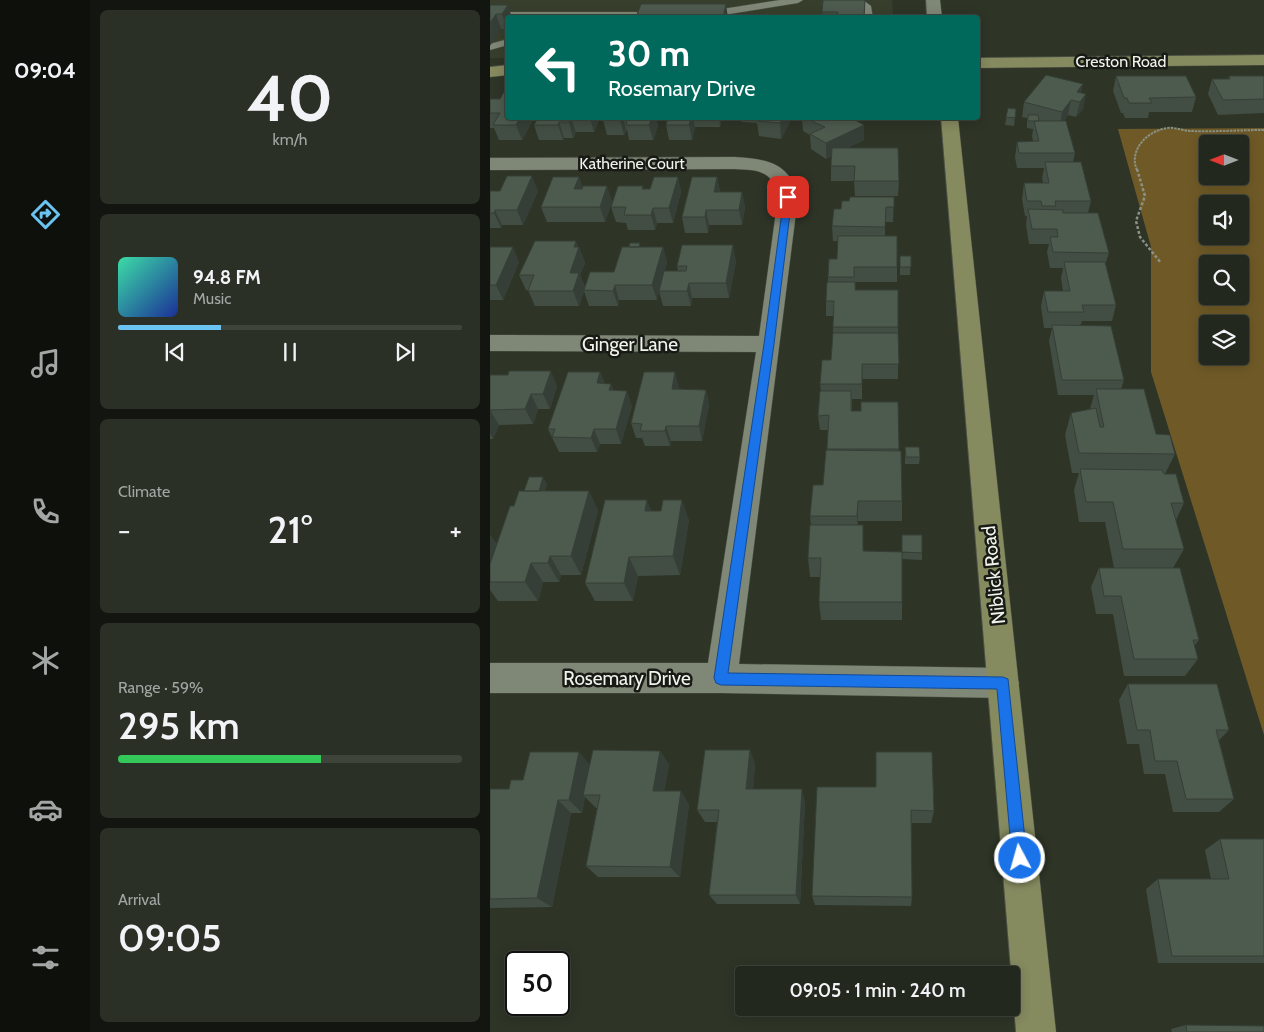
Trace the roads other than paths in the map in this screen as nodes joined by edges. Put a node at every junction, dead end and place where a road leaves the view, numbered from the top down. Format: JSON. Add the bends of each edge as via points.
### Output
{"nodes":[{"id":1,"x":798,"y":0,"type":"edge"},
{"id":2,"x":857,"y":0,"type":"edge"},
{"id":3,"x":933,"y":0,"type":"edge"},
{"id":4,"x":771,"y":4,"type":"junction"},
{"id":5,"x":586,"y":13,"type":"edge"},
{"id":6,"x":490,"y":14,"type":"edge"},
{"id":7,"x":731,"y":14,"type":"edge"},
{"id":8,"x":518,"y":15,"type":"edge"},
{"id":9,"x":559,"y":15,"type":"edge"},
{"id":10,"x":610,"y":15,"type":"edge"},
{"id":11,"x":692,"y":15,"type":"edge"},
{"id":12,"x":769,"y":15,"type":"edge"},
{"id":13,"x":868,"y":15,"type":"edge"},
{"id":14,"x":935,"y":15,"type":"edge"},
{"id":15,"x":1264,"y":60,"type":"edge"},
{"id":16,"x":980,"y":63,"type":"edge"},
{"id":17,"x":505,"y":70,"type":"edge"},
{"id":18,"x":490,"y":72,"type":"edge"},
{"id":19,"x":490,"y":80,"type":"edge"},
{"id":20,"x":505,"y":81,"type":"edge"},
{"id":21,"x":949,"y":120,"type":"edge"},
{"id":22,"x":490,"y":164,"type":"edge"},
{"id":23,"x":490,"y":343,"type":"edge"},
{"id":24,"x":769,"y":344,"type":"junction"},
{"id":25,"x":490,"y":678,"type":"edge"},
{"id":26,"x":721,"y":678,"type":"junction"},
{"id":27,"x":1003,"y":683,"type":"junction"},
{"id":28,"x":1036,"y":1032,"type":"edge"}],
"edges":[{"from":1,"to":4,"type":"lane"},
{"from":2,"to":13,"type":"lane","via":[[868,8]]},
{"from":3,"to":14,"type":"street"},
{"from":4,"to":7,"type":"lane"},
{"from":4,"to":12,"type":"lane"},
{"from":5,"to":9,"type":"lane"},
{"from":5,"to":10,"type":"lane"},
{"from":6,"to":8,"type":"lane"},
{"from":7,"to":11,"type":"lane"},
{"from":15,"to":16,"type":"main road","name":"Creston Road"},
{"from":17,"to":18,"type":"main road"},
{"from":19,"to":20,"type":"main road"},
{"from":21,"to":27,"type":"main road","name":"Niblick Road"},
{"from":22,"to":24,"type":"street","name":"Katherine Court","via":[[734,162],[773,170],[784,180],[788,197]]},
{"from":23,"to":24,"type":"street","name":"Ginger Lane"},
{"from":24,"to":26,"type":"street"},
{"from":25,"to":26,"type":"street","name":"Rosemary Drive"},
{"from":26,"to":27,"type":"street","name":"Rosemary Drive"},
{"from":27,"to":28,"type":"main road","name":"Niblick Road"}]}
